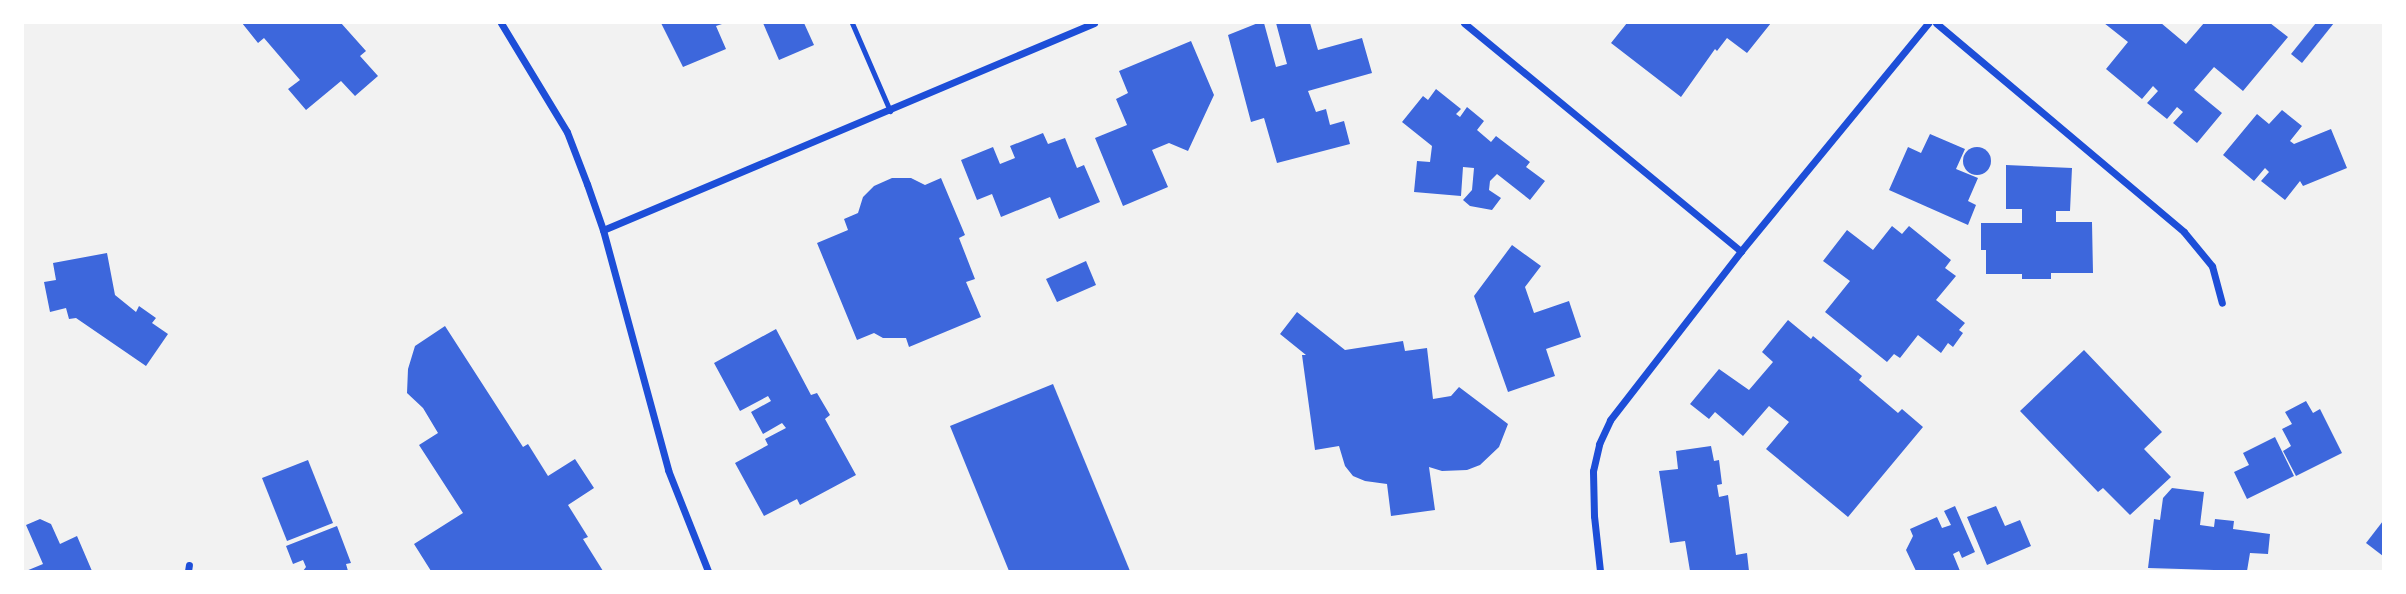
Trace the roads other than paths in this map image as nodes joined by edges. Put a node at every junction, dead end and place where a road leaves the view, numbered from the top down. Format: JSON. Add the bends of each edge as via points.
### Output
{"nodes":[{"id":1,"x":501,"y":23,"type":"edge"},
{"id":2,"x":852,"y":23,"type":"edge"},
{"id":3,"x":1094,"y":23,"type":"edge"},
{"id":4,"x":1464,"y":23,"type":"edge"},
{"id":5,"x":1928,"y":23,"type":"edge"},
{"id":6,"x":1936,"y":23,"type":"edge"},
{"id":7,"x":890,"y":111,"type":"junction"},
{"id":8,"x":603,"y":230,"type":"junction"},
{"id":9,"x":1741,"y":251,"type":"junction"},
{"id":10,"x":2222,"y":303,"type":"dead end"},
{"id":11,"x":708,"y":571,"type":"edge"},
{"id":12,"x":1600,"y":571,"type":"edge"}],
"edges":[{"from":1,"to":8,"type":"street","via":[[567,132]]},
{"from":2,"to":7,"type":"lane"},
{"from":3,"to":7,"type":"street"},
{"from":4,"to":9,"type":"street"},
{"from":5,"to":9,"type":"street"},
{"from":6,"to":10,"type":"street","via":[[2185,232],[2212,266]]},
{"from":7,"to":8,"type":"street"},
{"from":8,"to":11,"type":"street","via":[[668,470]]},
{"from":9,"to":12,"type":"street","via":[[1634,386],[1599,444],[1593,505]]}]}
